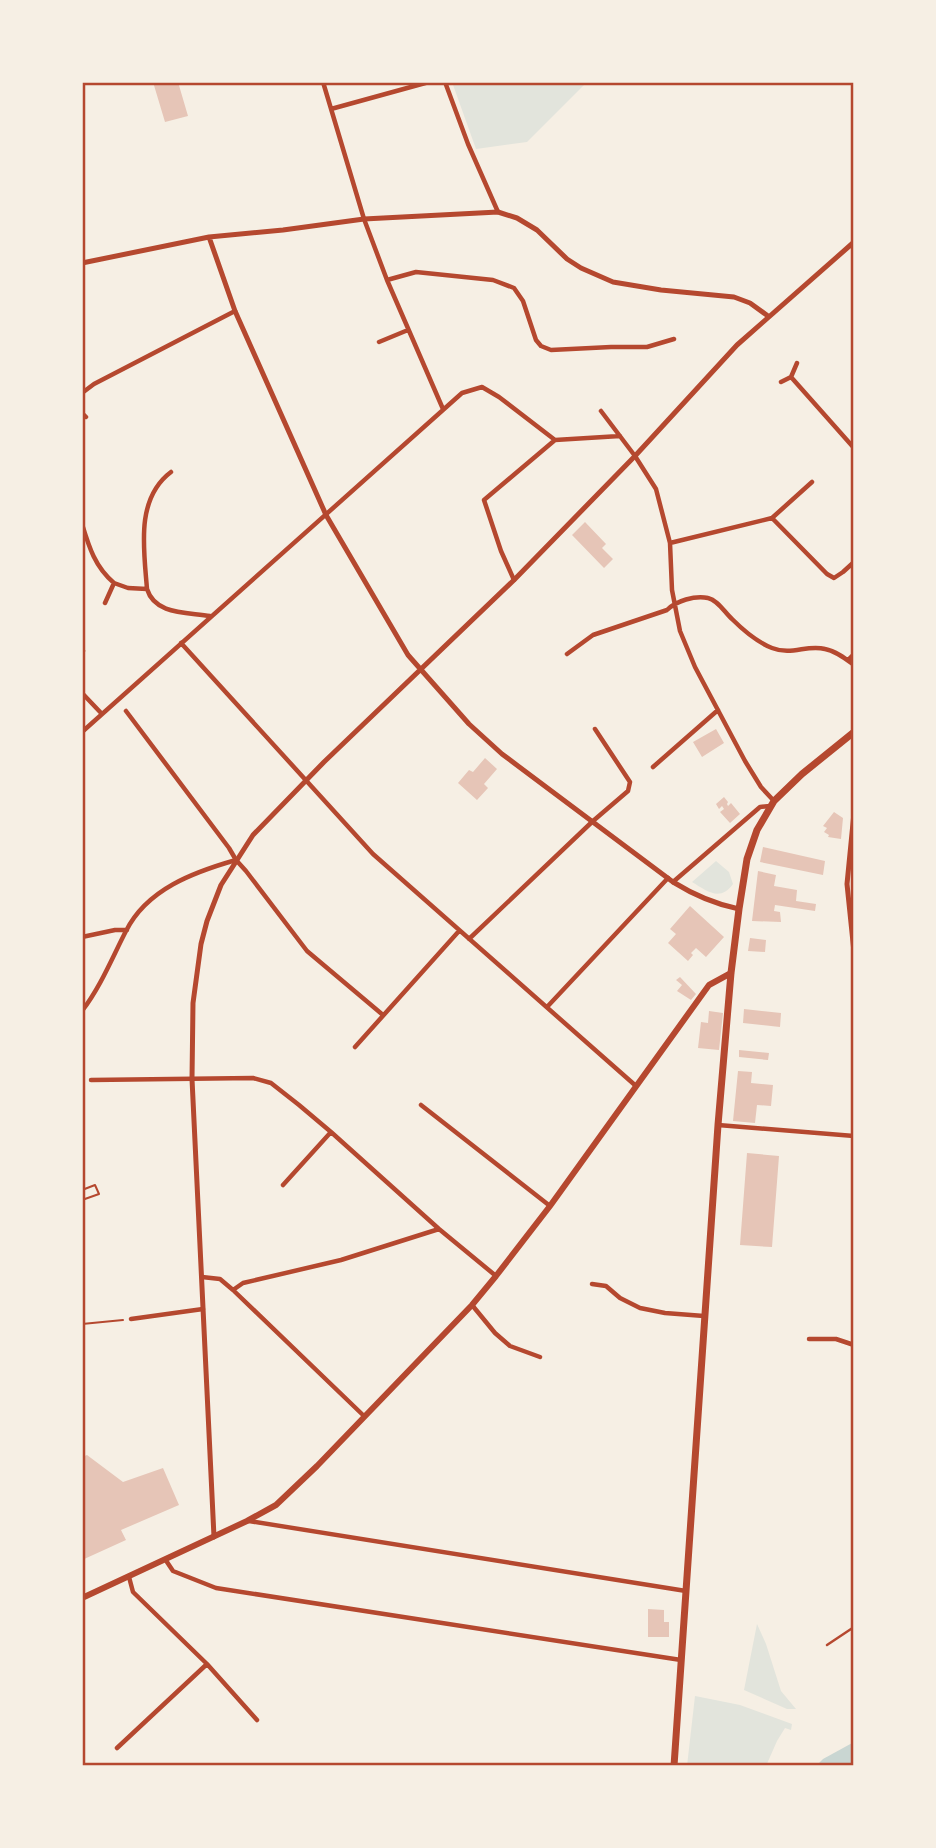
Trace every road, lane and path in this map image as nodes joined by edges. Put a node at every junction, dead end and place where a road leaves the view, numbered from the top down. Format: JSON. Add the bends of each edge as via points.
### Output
{"nodes":[{"id":1,"x":323,"y":82,"type":"edge"},
{"id":2,"x":429,"y":82,"type":"edge"},
{"id":3,"x":445,"y":82,"type":"edge"},
{"id":4,"x":331,"y":110,"type":"junction"},
{"id":5,"x":498,"y":212,"type":"junction"},
{"id":6,"x":364,"y":219,"type":"junction"},
{"id":7,"x":209,"y":237,"type":"junction"},
{"id":8,"x":854,"y":242,"type":"edge"},
{"id":9,"x":82,"y":263,"type":"edge"},
{"id":10,"x":387,"y":280,"type":"junction"},
{"id":11,"x":236,"y":310,"type":"junction"},
{"id":12,"x":768,"y":316,"type":"junction"},
{"id":13,"x":408,"y":330,"type":"junction"},
{"id":14,"x":674,"y":339,"type":"dead end"},
{"id":15,"x":379,"y":342,"type":"dead end"},
{"id":16,"x":797,"y":363,"type":"dead end"},
{"id":17,"x":791,"y":377,"type":"junction"},
{"id":18,"x":781,"y":382,"type":"dead end"},
{"id":19,"x":82,"y":393,"type":"edge"},
{"id":20,"x":443,"y":409,"type":"junction"},
{"id":21,"x":601,"y":411,"type":"dead end"},
{"id":22,"x":620,"y":436,"type":"junction"},
{"id":23,"x":555,"y":440,"type":"junction"},
{"id":24,"x":854,"y":448,"type":"edge"},
{"id":25,"x":635,"y":456,"type":"junction"},
{"id":26,"x":171,"y":472,"type":"dead end"},
{"id":27,"x":812,"y":482,"type":"dead end"},
{"id":28,"x":327,"y":515,"type":"junction"},
{"id":29,"x":772,"y":517,"type":"junction"},
{"id":30,"x":82,"y":524,"type":"edge"},
{"id":31,"x":670,"y":543,"type":"junction"},
{"id":32,"x":854,"y":562,"type":"edge"},
{"id":33,"x":514,"y":580,"type":"junction"},
{"id":34,"x":114,"y":583,"type":"junction"},
{"id":35,"x":147,"y":589,"type":"junction"},
{"id":36,"x":105,"y":603,"type":"dead end"},
{"id":37,"x":674,"y":604,"type":"junction"},
{"id":38,"x":211,"y":616,"type":"junction"},
{"id":39,"x":181,"y":643,"type":"junction"},
{"id":40,"x":567,"y":653,"type":"dead end"},
{"id":41,"x":854,"y":654,"type":"edge"},
{"id":42,"x":848,"y":660,"type":"junction"},
{"id":43,"x":854,"y":665,"type":"edge"},
{"id":44,"x":419,"y":669,"type":"junction"},
{"id":45,"x":82,"y":693,"type":"edge"},
{"id":46,"x":718,"y":710,"type":"junction"},
{"id":47,"x":126,"y":711,"type":"dead end"},
{"id":48,"x":102,"y":714,"type":"junction"},
{"id":49,"x":595,"y":729,"type":"dead end"},
{"id":50,"x":82,"y":732,"type":"edge"},
{"id":51,"x":854,"y":732,"type":"edge"},
{"id":52,"x":653,"y":766,"type":"dead end"},
{"id":53,"x":306,"y":780,"type":"junction"},
{"id":54,"x":772,"y":804,"type":"junction"},
{"id":55,"x":854,"y":813,"type":"edge"},
{"id":56,"x":593,"y":821,"type":"junction"},
{"id":57,"x":236,"y":860,"type":"junction"},
{"id":58,"x":671,"y":880,"type":"junction"},
{"id":59,"x":739,"y":909,"type":"junction"},
{"id":60,"x":127,"y":930,"type":"junction"},
{"id":61,"x":460,"y":931,"type":"junction"},
{"id":62,"x":82,"y":937,"type":"edge"},
{"id":63,"x":469,"y":939,"type":"junction"},
{"id":64,"x":853,"y":943,"type":"edge"},
{"id":65,"x":854,"y":951,"type":"edge"},
{"id":66,"x":731,"y":973,"type":"junction"},
{"id":67,"x":547,"y":1007,"type":"junction"},
{"id":68,"x":82,"y":1011,"type":"edge"},
{"id":69,"x":383,"y":1015,"type":"junction"},
{"id":70,"x":355,"y":1047,"type":"dead end"},
{"id":71,"x":191,"y":1079,"type":"junction"},
{"id":72,"x":91,"y":1080,"type":"dead end"},
{"id":73,"x":637,"y":1086,"type":"junction"},
{"id":74,"x":421,"y":1105,"type":"dead end"},
{"id":75,"x":718,"y":1125,"type":"junction"},
{"id":76,"x":331,"y":1132,"type":"junction"},
{"id":77,"x":854,"y":1136,"type":"edge"},
{"id":78,"x":283,"y":1185,"type":"dead end"},
{"id":79,"x":82,"y":1190,"type":"edge"},
{"id":80,"x":82,"y":1200,"type":"edge"},
{"id":81,"x":550,"y":1206,"type":"junction"},
{"id":82,"x":439,"y":1229,"type":"junction"},
{"id":83,"x":496,"y":1276,"type":"junction"},
{"id":84,"x":202,"y":1277,"type":"junction"},
{"id":85,"x":592,"y":1284,"type":"dead end"},
{"id":86,"x":233,"y":1290,"type":"junction"},
{"id":87,"x":472,"y":1305,"type":"junction"},
{"id":88,"x":203,"y":1308,"type":"junction"},
{"id":89,"x":705,"y":1316,"type":"junction"},
{"id":90,"x":131,"y":1319,"type":"joint"},
{"id":91,"x":82,"y":1324,"type":"edge"},
{"id":92,"x":809,"y":1339,"type":"dead end"},
{"id":93,"x":854,"y":1345,"type":"edge"},
{"id":94,"x":540,"y":1357,"type":"dead end"},
{"id":95,"x":364,"y":1416,"type":"junction"},
{"id":96,"x":247,"y":1521,"type":"junction"},
{"id":97,"x":214,"y":1537,"type":"junction"},
{"id":98,"x":165,"y":1559,"type":"junction"},
{"id":99,"x":129,"y":1577,"type":"junction"},
{"id":100,"x":687,"y":1591,"type":"junction"},
{"id":101,"x":82,"y":1598,"type":"edge"},
{"id":102,"x":854,"y":1627,"type":"edge"},
{"id":103,"x":827,"y":1645,"type":"dead end"},
{"id":104,"x":682,"y":1660,"type":"junction"},
{"id":105,"x":206,"y":1664,"type":"junction"},
{"id":106,"x":257,"y":1720,"type":"dead end"},
{"id":107,"x":117,"y":1748,"type":"dead end"},
{"id":108,"x":674,"y":1766,"type":"edge"}],
"edges":[{"from":1,"to":4,"type":"street"},
{"from":2,"to":4,"type":"street"},
{"from":3,"to":5,"type":"street"},
{"from":4,"to":6,"type":"street"},
{"from":5,"to":6,"type":"street"},
{"from":5,"to":12,"type":"street","via":[[537,230],[567,259],[613,282],[734,297]]},
{"from":6,"to":7,"type":"street"},
{"from":6,"to":10,"type":"street"},
{"from":7,"to":9,"type":"street"},
{"from":7,"to":11,"type":"street"},
{"from":8,"to":12,"type":"street"},
{"from":10,"to":13,"type":"street"},
{"from":10,"to":14,"type":"street","via":[[416,272],[494,279],[514,288],[536,340],[551,350],[647,347]]},
{"from":11,"to":19,"type":"street"},
{"from":11,"to":28,"type":"street"},
{"from":12,"to":25,"type":"street"},
{"from":13,"to":15,"type":"street"},
{"from":13,"to":20,"type":"street"},
{"from":16,"to":17,"type":"street"},
{"from":17,"to":18,"type":"street"},
{"from":17,"to":24,"type":"street"},
{"from":20,"to":23,"type":"street","via":[[462,393],[482,387]]},
{"from":20,"to":28,"type":"street"},
{"from":21,"to":22,"type":"street"},
{"from":22,"to":23,"type":"street"},
{"from":22,"to":25,"type":"street"},
{"from":23,"to":33,"type":"street","via":[[484,500]]},
{"from":25,"to":31,"type":"street","via":[[656,489]]},
{"from":25,"to":33,"type":"street"},
{"from":26,"to":35,"type":"street","via":[[156,489],[144,522]]},
{"from":27,"to":29,"type":"street"},
{"from":28,"to":38,"type":"street"},
{"from":28,"to":44,"type":"street"},
{"from":29,"to":31,"type":"street"},
{"from":29,"to":32,"type":"street","via":[[834,578]]},
{"from":30,"to":34,"type":"street","via":[[95,562]]},
{"from":31,"to":37,"type":"street"},
{"from":33,"to":44,"type":"street"},
{"from":34,"to":35,"type":"street"},
{"from":34,"to":36,"type":"street"},
{"from":35,"to":38,"type":"street","via":[[164,609]]},
{"from":37,"to":40,"type":"street","via":[[593,635]]},
{"from":37,"to":42,"type":"street","via":[[706,597],[768,647],[794,652],[824,648]]},
{"from":37,"to":46,"type":"street","via":[[680,631]]},
{"from":38,"to":39,"type":"street"},
{"from":39,"to":48,"type":"street"},
{"from":39,"to":53,"type":"street"},
{"from":41,"to":42,"type":"street"},
{"from":42,"to":43,"type":"street"},
{"from":44,"to":53,"type":"street"},
{"from":44,"to":56,"type":"street","via":[[493,746]]},
{"from":45,"to":48,"type":"street"},
{"from":46,"to":52,"type":"street"},
{"from":46,"to":54,"type":"street"},
{"from":47,"to":57,"type":"street"},
{"from":48,"to":50,"type":"street"},
{"from":49,"to":56,"type":"street","via":[[630,782],[628,791]]},
{"from":51,"to":54,"type":"main road"},
{"from":53,"to":57,"type":"street","via":[[253,835]]},
{"from":53,"to":61,"type":"street","via":[[373,854]]},
{"from":54,"to":58,"type":"street","via":[[760,807]]},
{"from":54,"to":59,"type":"main road","via":[[747,859]]},
{"from":55,"to":64,"type":"street","via":[[847,884]]},
{"from":56,"to":58,"type":"street"},
{"from":56,"to":63,"type":"street"},
{"from":57,"to":60,"type":"street","via":[[172,885],[145,905]]},
{"from":57,"to":69,"type":"street","via":[[307,951]]},
{"from":57,"to":71,"type":"street","via":[[221,885],[201,944],[193,1003]]},
{"from":58,"to":59,"type":"street","via":[[694,895]]},
{"from":58,"to":67,"type":"street"},
{"from":59,"to":66,"type":"main road"},
{"from":60,"to":62,"type":"street"},
{"from":60,"to":68,"type":"street"},
{"from":61,"to":63,"type":"street"},
{"from":61,"to":69,"type":"street"},
{"from":63,"to":67,"type":"street"},
{"from":64,"to":65,"type":"street"},
{"from":66,"to":73,"type":"main road","via":[[709,985]]},
{"from":66,"to":75,"type":"main road"},
{"from":67,"to":73,"type":"street"},
{"from":69,"to":70,"type":"street"},
{"from":71,"to":72,"type":"street"},
{"from":71,"to":76,"type":"street","via":[[253,1077],[271,1083]]},
{"from":71,"to":84,"type":"street"},
{"from":73,"to":81,"type":"main road"},
{"from":74,"to":81,"type":"street"},
{"from":75,"to":77,"type":"street"},
{"from":75,"to":89,"type":"main road"},
{"from":76,"to":78,"type":"street"},
{"from":76,"to":82,"type":"street"},
{"from":79,"to":80,"type":"path","via":[[95,1185],[99,1194]]},
{"from":81,"to":83,"type":"main road"},
{"from":82,"to":83,"type":"street"},
{"from":82,"to":86,"type":"street","via":[[341,1260],[243,1283]]},
{"from":83,"to":87,"type":"main road"},
{"from":84,"to":86,"type":"street","via":[[220,1279]]},
{"from":84,"to":88,"type":"street"},
{"from":85,"to":89,"type":"street","via":[[606,1286],[640,1308]]},
{"from":86,"to":95,"type":"street"},
{"from":87,"to":94,"type":"street","via":[[510,1346]]},
{"from":87,"to":95,"type":"main road"},
{"from":88,"to":90,"type":"street"},
{"from":88,"to":97,"type":"street"},
{"from":89,"to":100,"type":"main road"},
{"from":90,"to":91,"type":"path"},
{"from":92,"to":93,"type":"street","via":[[836,1339]]},
{"from":95,"to":96,"type":"main road","via":[[275,1505]]},
{"from":96,"to":97,"type":"main road"},
{"from":96,"to":100,"type":"street"},
{"from":97,"to":98,"type":"main road"},
{"from":98,"to":99,"type":"main road"},
{"from":98,"to":104,"type":"street","via":[[173,1571],[216,1588]]},
{"from":99,"to":101,"type":"main road"},
{"from":99,"to":105,"type":"street","via":[[133,1592]]},
{"from":100,"to":104,"type":"main road"},
{"from":102,"to":103,"type":"lane"},
{"from":104,"to":108,"type":"main road"},
{"from":105,"to":106,"type":"street"},
{"from":105,"to":107,"type":"street"}]}
